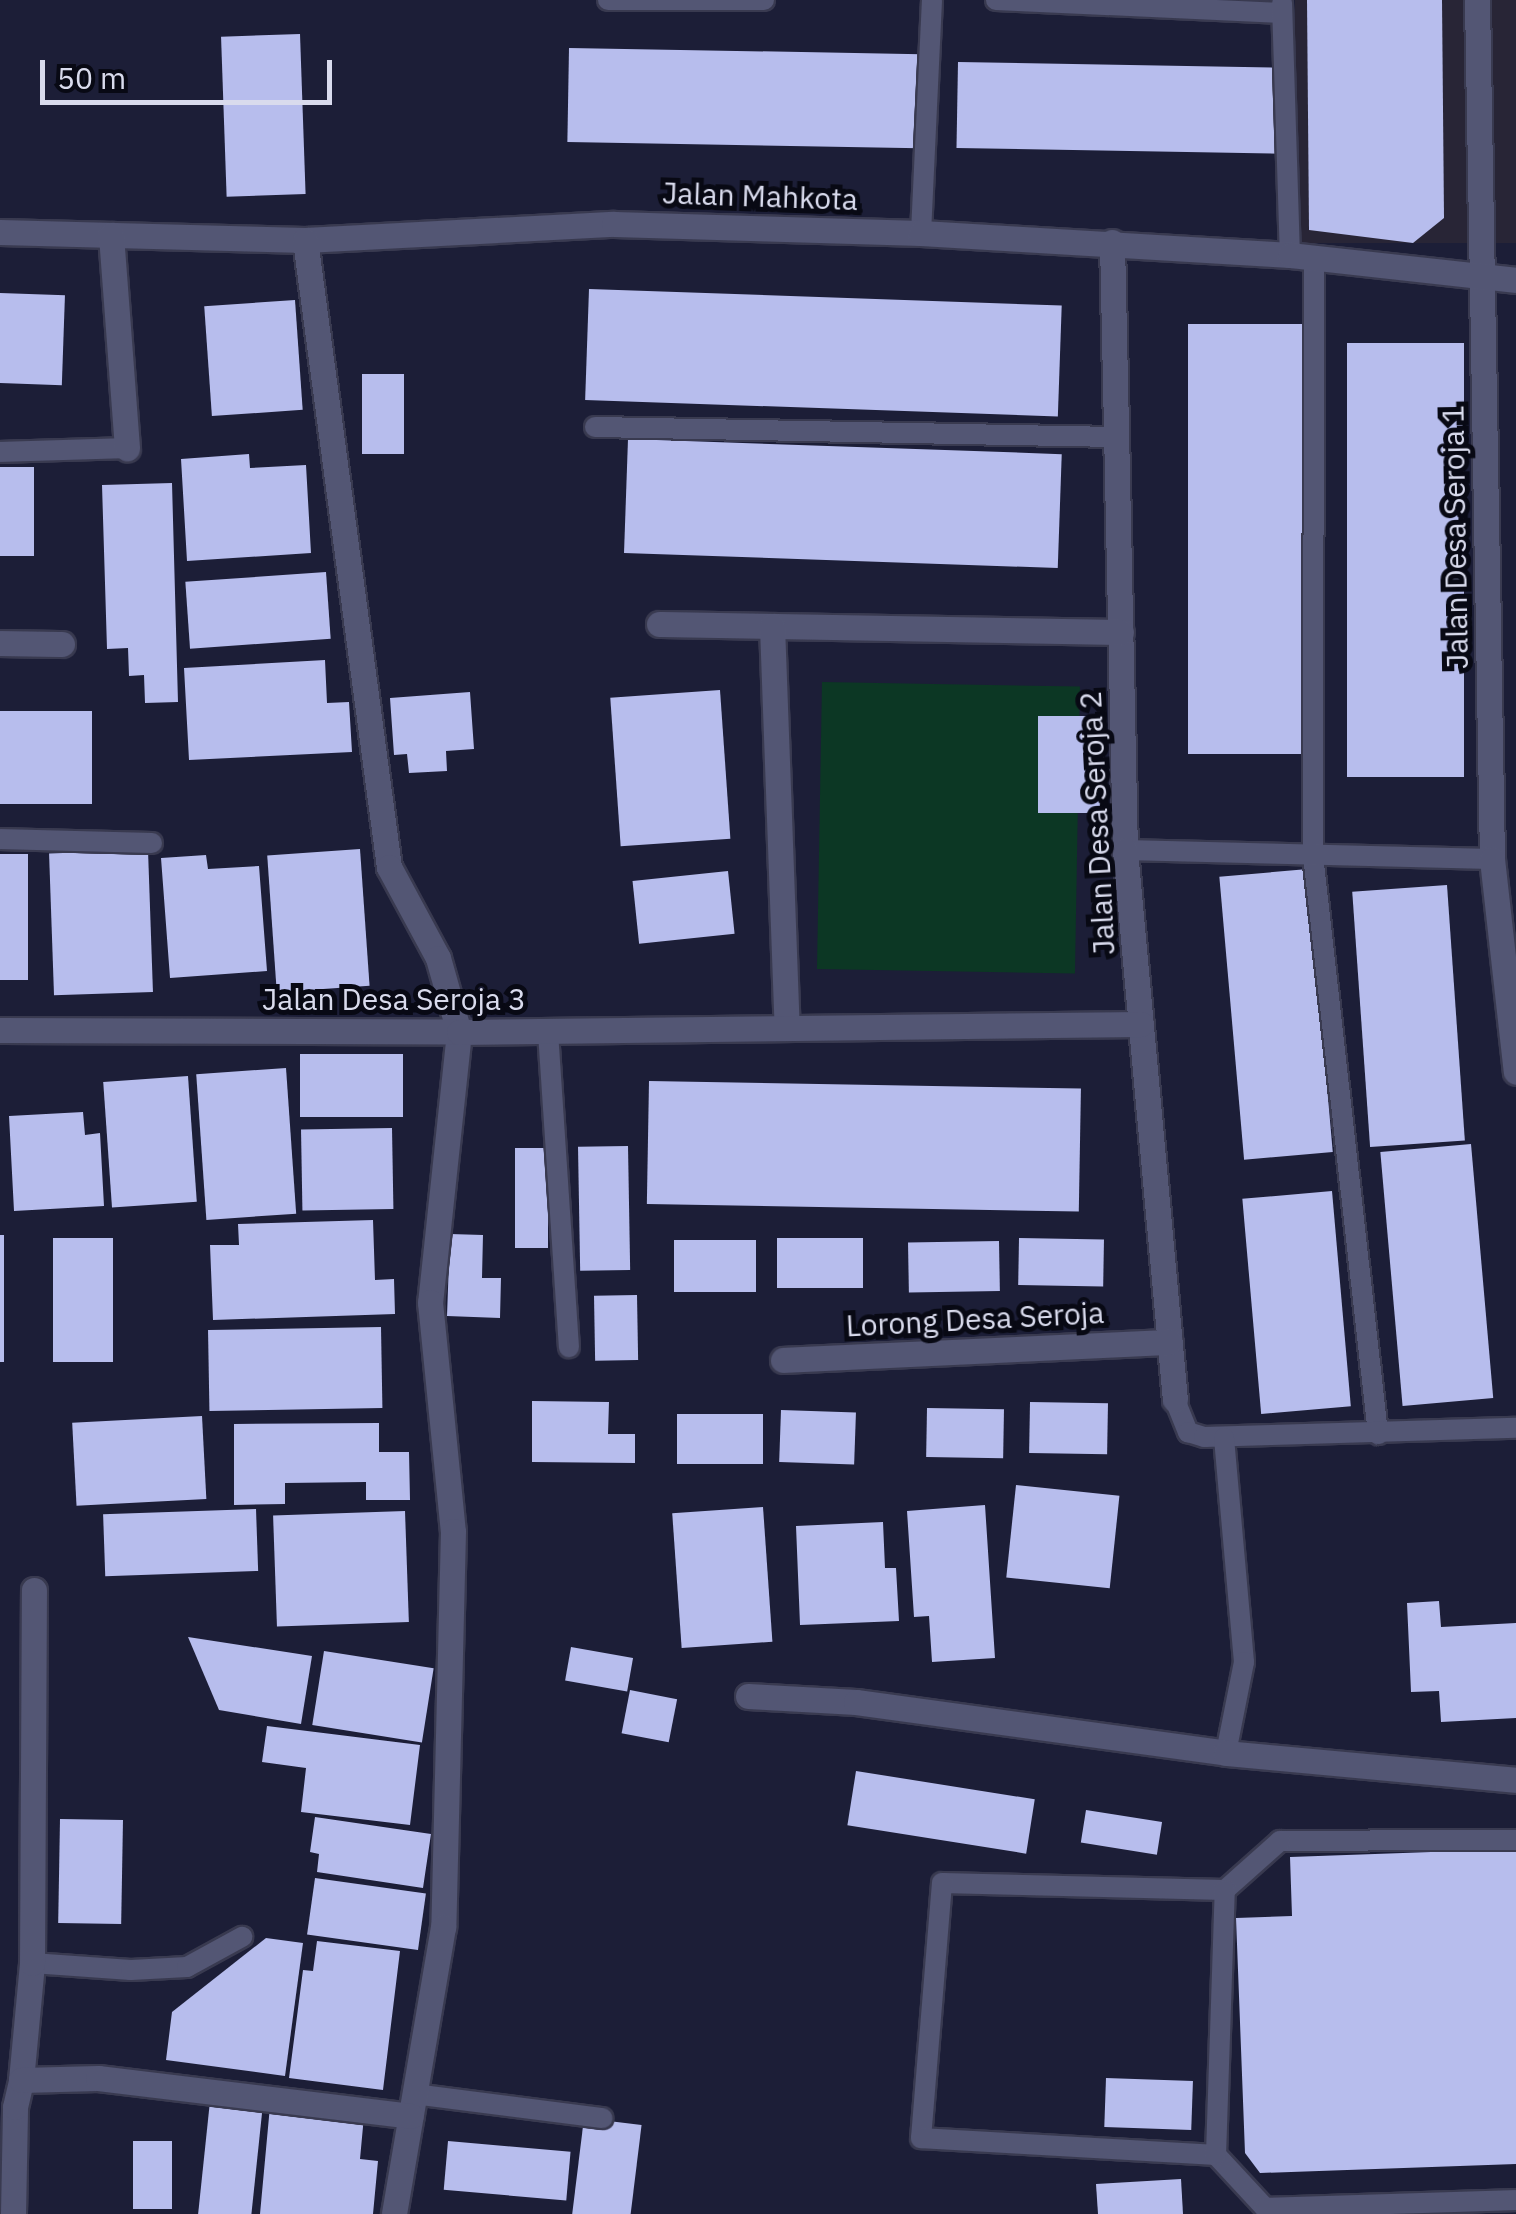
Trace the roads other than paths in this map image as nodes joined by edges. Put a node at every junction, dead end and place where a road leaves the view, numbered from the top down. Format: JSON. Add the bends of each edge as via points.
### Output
{"nodes":[{"id":1,"x":608,"y":0,"type":"edge"},
{"id":2,"x":764,"y":0,"type":"edge"},
{"id":3,"x":932,"y":0,"type":"edge"},
{"id":4,"x":996,"y":0,"type":"edge"},
{"id":5,"x":1477,"y":0,"type":"edge"},
{"id":6,"x":1282,"y":6,"type":"edge"},
{"id":7,"x":0,"y":232,"type":"edge"},
{"id":8,"x":921,"y":233,"type":"junction"},
{"id":9,"x":111,"y":235,"type":"junction"},
{"id":10,"x":305,"y":240,"type":"junction"},
{"id":11,"x":1112,"y":242,"type":"junction"},
{"id":12,"x":1302,"y":256,"type":"junction"},
{"id":13,"x":1484,"y":277,"type":"junction"},
{"id":14,"x":1516,"y":280,"type":"edge"},
{"id":15,"x":595,"y":427,"type":"dead end"},
{"id":16,"x":1118,"y":437,"type":"junction"},
{"id":17,"x":127,"y":448,"type":"joint"},
{"id":18,"x":0,"y":452,"type":"edge"},
{"id":19,"x":658,"y":624,"type":"dead end"},
{"id":20,"x":772,"y":626,"type":"junction"},
{"id":21,"x":1121,"y":632,"type":"junction"},
{"id":22,"x":0,"y":644,"type":"edge"},
{"id":23,"x":62,"y":644,"type":"dead end"},
{"id":24,"x":0,"y":839,"type":"edge"},
{"id":25,"x":152,"y":843,"type":"dead end"},
{"id":26,"x":1125,"y":850,"type":"junction"},
{"id":27,"x":1312,"y":855,"type":"junction"},
{"id":28,"x":1492,"y":859,"type":"junction"},
{"id":29,"x":1142,"y":1024,"type":"junction"},
{"id":30,"x":787,"y":1028,"type":"junction"},
{"id":31,"x":0,"y":1030,"type":"edge"},
{"id":32,"x":459,"y":1032,"type":"junction"},
{"id":33,"x":548,"y":1032,"type":"junction"},
{"id":34,"x":1516,"y":1072,"type":"edge"},
{"id":35,"x":1170,"y":1342,"type":"junction"},
{"id":36,"x":569,"y":1347,"type":"dead end"},
{"id":37,"x":784,"y":1360,"type":"dead end"},
{"id":38,"x":1174,"y":1400,"type":"joint"},
{"id":39,"x":1516,"y":1428,"type":"edge"},
{"id":40,"x":1378,"y":1434,"type":"junction"},
{"id":41,"x":1224,"y":1438,"type":"junction"},
{"id":42,"x":34,"y":1590,"type":"dead end"},
{"id":43,"x":748,"y":1696,"type":"dead end"},
{"id":44,"x":1226,"y":1753,"type":"junction"},
{"id":45,"x":1516,"y":1780,"type":"edge"},
{"id":46,"x":1516,"y":1840,"type":"edge"},
{"id":47,"x":1225,"y":1890,"type":"junction"},
{"id":48,"x":242,"y":1937,"type":"dead end"},
{"id":49,"x":32,"y":1963,"type":"junction"},
{"id":50,"x":21,"y":2080,"type":"junction"},
{"id":51,"x":412,"y":2106,"type":"junction"},
{"id":52,"x":602,"y":2118,"type":"dead end"},
{"id":53,"x":8,"y":2136,"type":"edge"},
{"id":54,"x":1216,"y":2155,"type":"junction"},
{"id":55,"x":1516,"y":2200,"type":"edge"},
{"id":56,"x":13,"y":2214,"type":"edge"},
{"id":57,"x":394,"y":2214,"type":"edge"}],
"edges":[{"from":1,"to":2,"type":"lane"},
{"from":3,"to":8,"type":"lane"},
{"from":4,"to":6,"type":"lane"},
{"from":5,"to":13,"type":"street","name":"Jalan Desa Seroja 1"},
{"from":6,"to":12,"type":"lane"},
{"from":7,"to":9,"type":"street","name":"Jalan Mahkota"},
{"from":8,"to":10,"type":"street","name":"Jalan Mahkota","via":[[614,224]]},
{"from":8,"to":11,"type":"street","name":"Jalan Mahkota"},
{"from":9,"to":10,"type":"street","name":"Jalan Mahkota"},
{"from":9,"to":17,"type":"street"},
{"from":10,"to":32,"type":"street","via":[[389,867],[438,958]]},
{"from":11,"to":12,"type":"street","name":"Jalan Mahkota"},
{"from":11,"to":16,"type":"street","name":"Jalan Desa Seroja 2"},
{"from":12,"to":13,"type":"street","name":"Jalan Mahkota"},
{"from":12,"to":27,"type":"lane"},
{"from":13,"to":14,"type":"street","name":"Jalan Mahkota"},
{"from":13,"to":28,"type":"street","name":"Jalan Desa Seroja 1"},
{"from":15,"to":16,"type":"lane"},
{"from":16,"to":21,"type":"street","name":"Jalan Desa Seroja 2"},
{"from":17,"to":18,"type":"lane"},
{"from":19,"to":20,"type":"street"},
{"from":20,"to":21,"type":"street"},
{"from":20,"to":30,"type":"street"},
{"from":21,"to":26,"type":"street","name":"Jalan Desa Seroja 2"},
{"from":22,"to":23,"type":"street"},
{"from":24,"to":25,"type":"lane"},
{"from":26,"to":27,"type":"lane"},
{"from":26,"to":29,"type":"street","name":"Jalan Desa Seroja 2"},
{"from":27,"to":28,"type":"lane"},
{"from":27,"to":40,"type":"lane"},
{"from":28,"to":34,"type":"street","name":"Jalan Desa Seroja 1"},
{"from":29,"to":30,"type":"street","name":"Jalan Desa Seroja 3"},
{"from":29,"to":35,"type":"street","name":"Jalan Desa Seroja 2"},
{"from":30,"to":33,"type":"street","name":"Jalan Desa Seroja 3"},
{"from":31,"to":32,"type":"street","name":"Jalan Desa Seroja 3"},
{"from":32,"to":33,"type":"street","name":"Jalan Desa Seroja 3"},
{"from":32,"to":51,"type":"street","via":[[430,1302],[453,1531],[443,1927]]},
{"from":33,"to":36,"type":"lane"},
{"from":35,"to":37,"type":"street","name":"Lorong Desa Seroja"},
{"from":35,"to":38,"type":"street","name":"Jalan Desa Seroja 2"},
{"from":38,"to":41,"type":"lane","via":[[1188,1432]]},
{"from":39,"to":40,"type":"lane"},
{"from":40,"to":41,"type":"lane"},
{"from":41,"to":44,"type":"lane","via":[[1244,1662]]},
{"from":42,"to":49,"type":"street"},
{"from":43,"to":44,"type":"street","via":[[856,1702]]},
{"from":44,"to":45,"type":"street"},
{"from":46,"to":47,"type":"lane","via":[[1280,1841]]},
{"from":47,"to":54,"type":"lane"},
{"from":47,"to":54,"type":"lane","via":[[942,1884],[921,2138]]},
{"from":48,"to":49,"type":"lane","via":[[187,1967]]},
{"from":49,"to":50,"type":"street"},
{"from":50,"to":51,"type":"street","via":[[98,2078]]},
{"from":50,"to":53,"type":"street"},
{"from":51,"to":52,"type":"lane"},
{"from":51,"to":57,"type":"street"},
{"from":53,"to":56,"type":"street"},
{"from":54,"to":55,"type":"lane","via":[[1265,2208]]}]}
